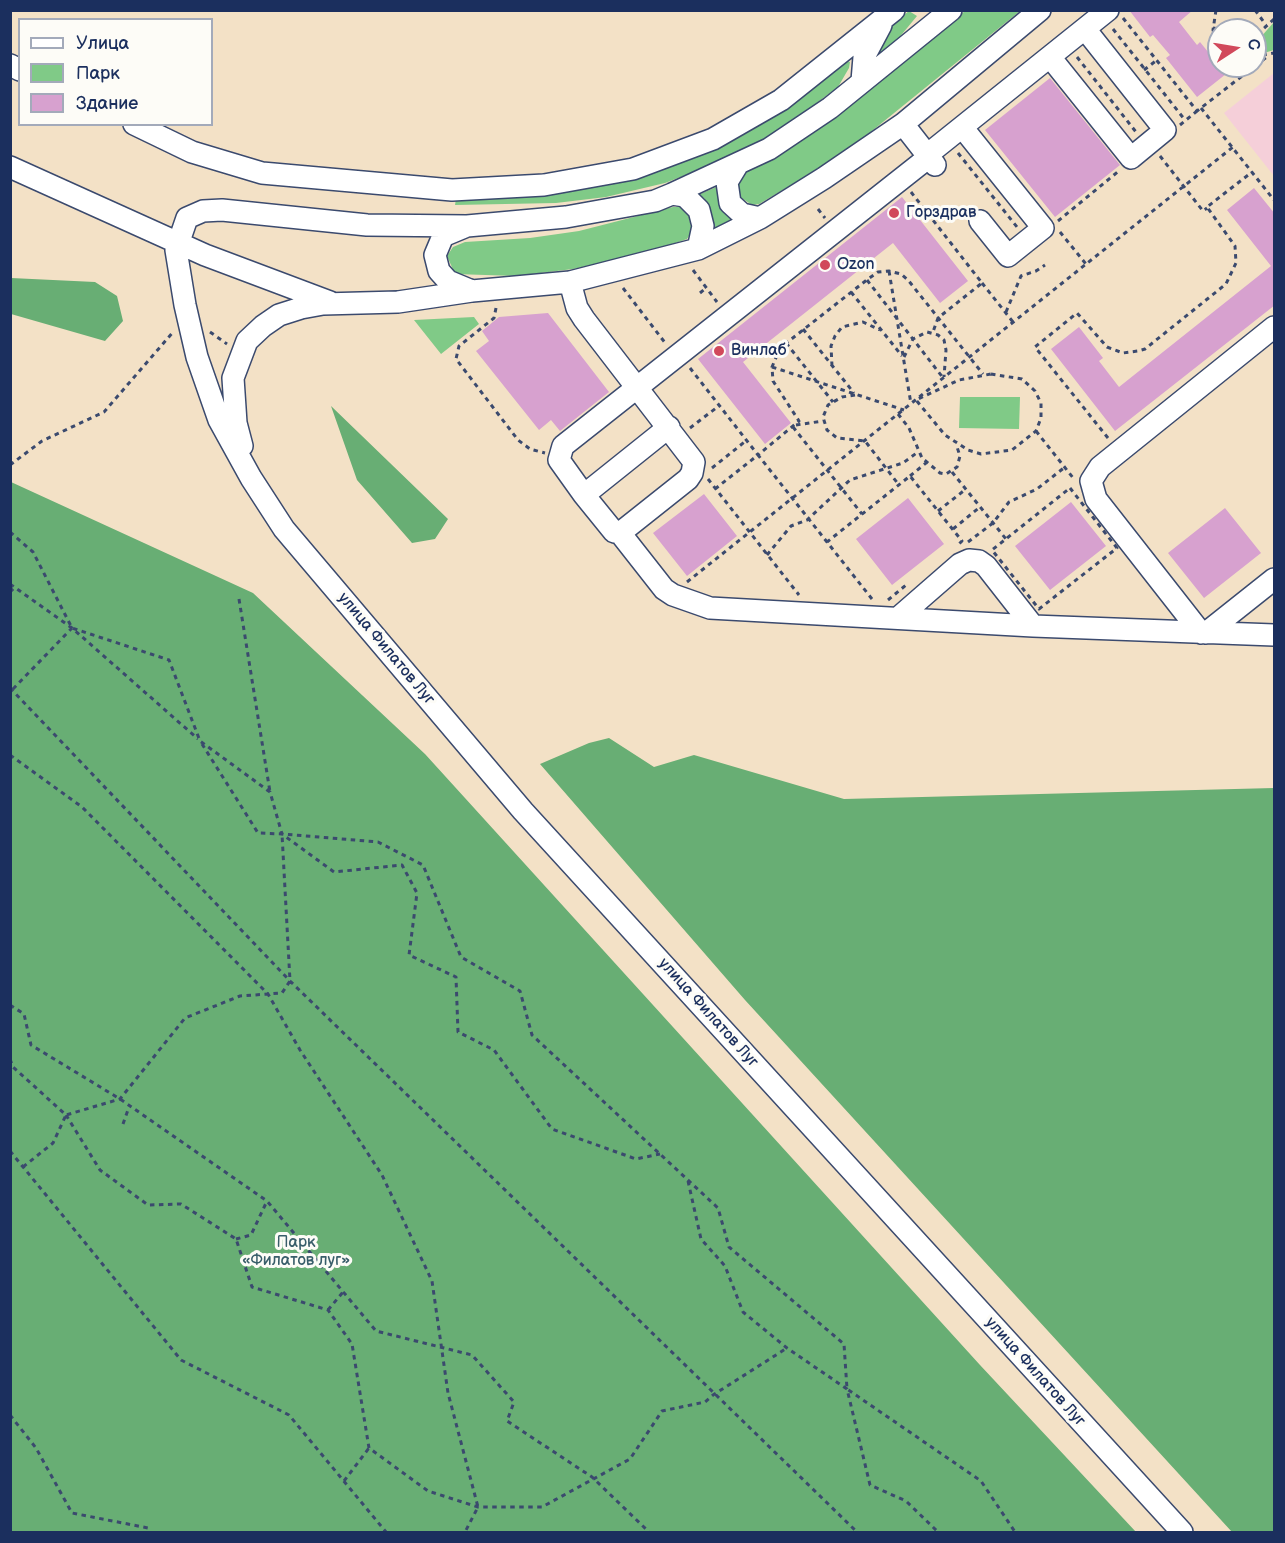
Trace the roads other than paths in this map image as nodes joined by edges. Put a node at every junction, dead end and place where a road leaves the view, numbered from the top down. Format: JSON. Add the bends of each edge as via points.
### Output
{"nodes":[{"id":1,"x":951,"y":10,"type":"edge"},
{"id":2,"x":1040,"y":10,"type":"edge"},
{"id":3,"x":892,"y":12,"type":"edge"},
{"id":4,"x":1109,"y":18,"type":"edge"},
{"id":5,"x":1085,"y":29,"type":"junction"},
{"id":6,"x":1050,"y":57,"type":"junction"},
{"id":7,"x":862,"y":81,"type":"junction"},
{"id":8,"x":903,"y":124,"type":"junction"},
{"id":9,"x":138,"y":126,"type":"edge"},
{"id":10,"x":962,"y":127,"type":"junction"},
{"id":11,"x":930,"y":159,"type":"junction"},
{"id":12,"x":738,"y":164,"type":"junction"},
{"id":13,"x":10,"y":167,"type":"edge"},
{"id":14,"x":672,"y":194,"type":"junction"},
{"id":15,"x":759,"y":218,"type":"junction"},
{"id":16,"x":980,"y":221,"type":"dead end"},
{"id":17,"x":467,"y":226,"type":"junction"},
{"id":18,"x":695,"y":260,"type":"junction"},
{"id":19,"x":570,"y":282,"type":"junction"},
{"id":20,"x":472,"y":291,"type":"junction"},
{"id":21,"x":336,"y":304,"type":"junction"},
{"id":22,"x":1275,"y":327,"type":"edge"},
{"id":23,"x":638,"y":387,"type":"junction"},
{"id":24,"x":674,"y":433,"type":"junction"},
{"id":25,"x":251,"y":478,"type":"junction"},
{"id":26,"x":584,"y":495,"type":"junction"},
{"id":27,"x":620,"y":533,"type":"junction"},
{"id":28,"x":1275,"y":579,"type":"edge"},
{"id":29,"x":892,"y":610,"type":"junction"},
{"id":30,"x":1030,"y":610,"type":"junction"},
{"id":31,"x":1203,"y":633,"type":"junction"},
{"id":32,"x":1275,"y":635,"type":"edge"},
{"id":33,"x":1182,"y":1533,"type":"edge"}],
"edges":[{"from":1,"to":7,"type":"street","name":"улица Филатов Луг"},
{"from":2,"to":8,"type":"street","name":"улица Филатов Луг"},
{"from":3,"to":7,"type":"street","via":[[864,57]]},
{"from":3,"to":9,"type":"street","via":[[782,100],[713,140],[633,169],[544,185],[452,190],[262,173],[192,152]]},
{"from":4,"to":5,"type":"street"},
{"from":5,"to":6,"type":"street"},
{"from":5,"to":6,"type":"street","via":[[1165,130],[1153,150],[1131,158]]},
{"from":6,"to":10,"type":"street"},
{"from":7,"to":12,"type":"street","name":"улица Филатов Луг","via":[[769,149]]},
{"from":8,"to":11,"type":"street"},
{"from":8,"to":15,"type":"street","name":"улица Филатов Луг"},
{"from":10,"to":11,"type":"street"},
{"from":10,"to":16,"type":"street","via":[[992,151],[1032,202],[1043,228],[1008,256]]},
{"from":11,"to":23,"type":"street"},
{"from":12,"to":14,"type":"street","name":"улица Филатов Луг"},
{"from":12,"to":15,"type":"street","via":[[727,182],[730,202],[742,214]]},
{"from":13,"to":21,"type":"street","via":[[205,255]]},
{"from":14,"to":17,"type":"street","name":"улица Филатов Луг","via":[[655,201],[566,217]]},
{"from":14,"to":18,"type":"street","via":[[685,196],[699,210],[703,226]]},
{"from":15,"to":18,"type":"street","name":"улица Филатов Луг"},
{"from":17,"to":20,"type":"street","via":[[443,236],[435,255],[448,282]]},
{"from":17,"to":25,"type":"street","name":"улица Филатов Луг","via":[[367,225],[222,210],[202,211],[186,218],[176,250],[197,357],[219,420]]},
{"from":18,"to":19,"type":"street","name":"улица Филатов Луг"},
{"from":19,"to":20,"type":"street","name":"улица Филатов Луг"},
{"from":19,"to":23,"type":"street","via":[[580,314]]},
{"from":20,"to":21,"type":"street","name":"улица Филатов Луг","via":[[398,302]]},
{"from":21,"to":25,"type":"street","name":"улица Филатов Луг","via":[[279,315],[248,341],[233,378],[236,423]]},
{"from":22,"to":31,"type":"street","via":[[1100,468],[1091,481],[1096,499]]},
{"from":23,"to":24,"type":"street"},
{"from":23,"to":26,"type":"street","via":[[599,409],[563,447],[559,456],[562,466]]},
{"from":24,"to":26,"type":"street"},
{"from":24,"to":27,"type":"street","via":[[694,462],[692,473]]},
{"from":25,"to":33,"type":"street","name":"улица Филатов Луг","via":[[284,529],[523,811]]},
{"from":26,"to":27,"type":"street","via":[[614,532]]},
{"from":27,"to":29,"type":"street","via":[[664,589],[697,606]]},
{"from":28,"to":31,"type":"street"},
{"from":29,"to":30,"type":"street"},
{"from":29,"to":30,"type":"street","via":[[916,603],[969,560],[986,566]]},
{"from":30,"to":31,"type":"street"},
{"from":31,"to":32,"type":"street"}]}
